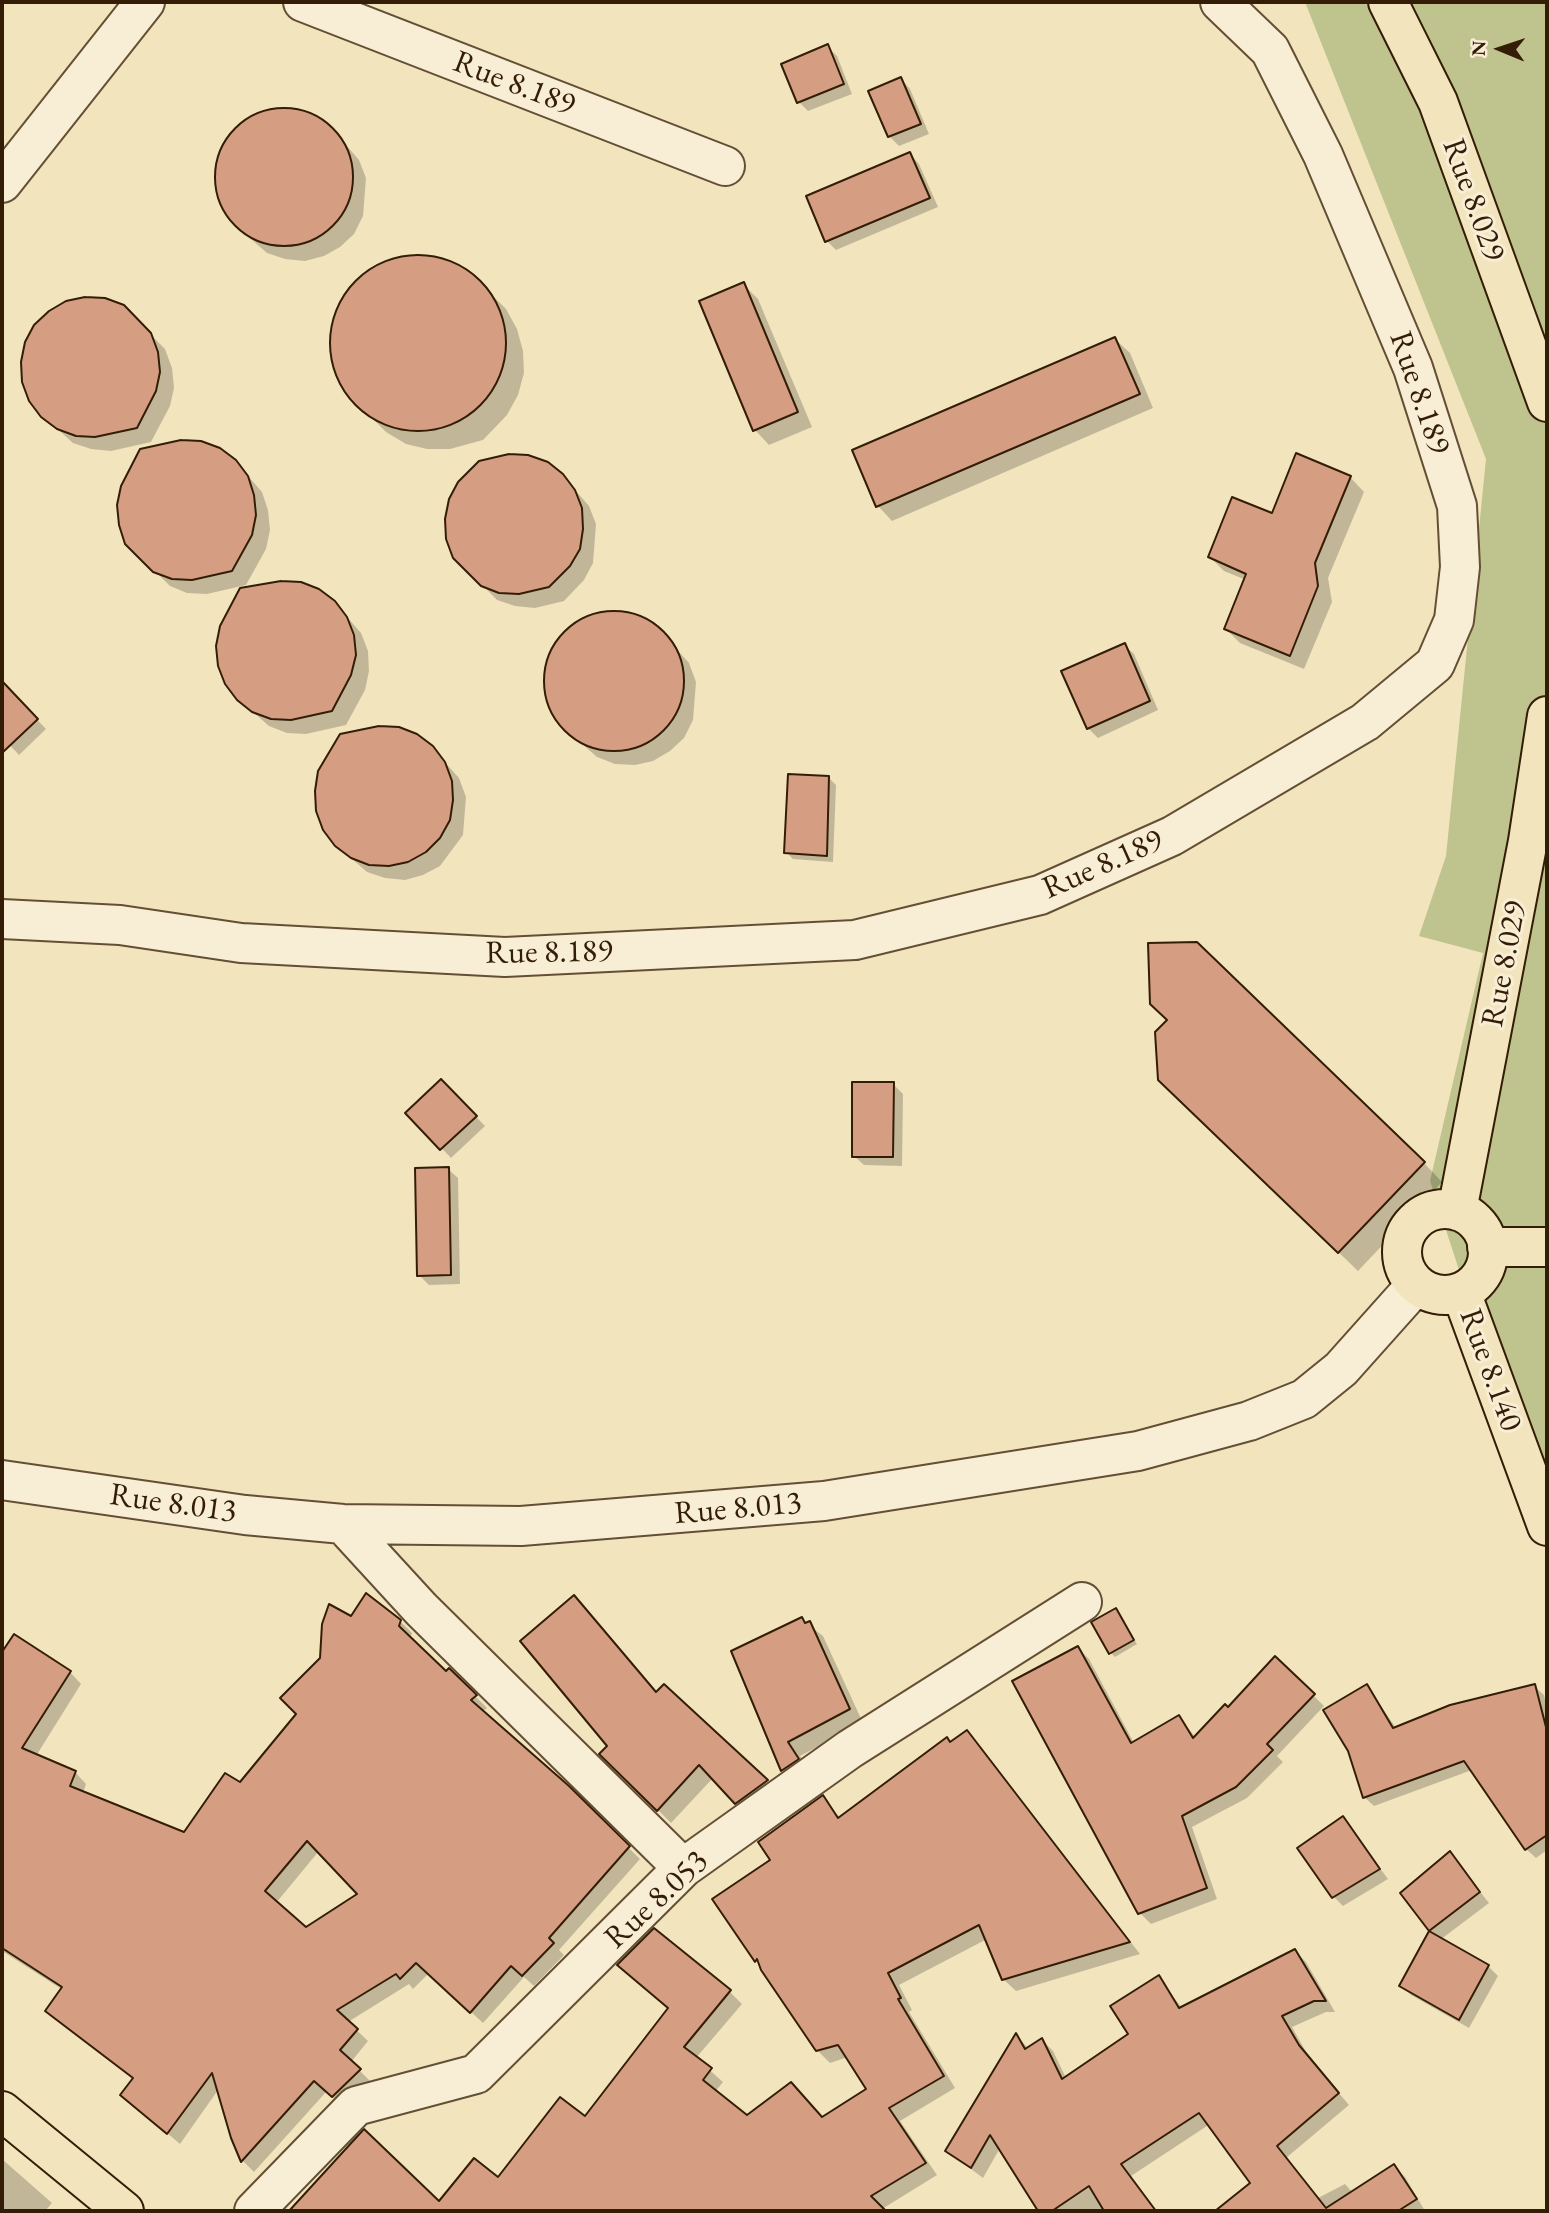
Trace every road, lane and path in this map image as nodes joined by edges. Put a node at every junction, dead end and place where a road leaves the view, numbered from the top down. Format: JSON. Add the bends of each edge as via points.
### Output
{"nodes":[{"id":1,"x":145,"y":2,"type":"edge"},
{"id":2,"x":303,"y":2,"type":"edge"},
{"id":3,"x":1220,"y":2,"type":"edge"},
{"id":4,"x":1388,"y":2,"type":"edge"},
{"id":5,"x":724,"y":166,"type":"dead end"},
{"id":6,"x":2,"y":183,"type":"edge"},
{"id":7,"x":1547,"y":402,"type":"edge"},
{"id":8,"x":1547,"y":716,"type":"edge"},
{"id":9,"x":2,"y":919,"type":"edge"},
{"id":10,"x":1457,"y":1211,"type":"junction"},
{"id":11,"x":1487,"y":1247,"type":"junction"},
{"id":12,"x":1547,"y":1247,"type":"edge"},
{"id":13,"x":1416,"y":1285,"type":"junction"},
{"id":14,"x":1461,"y":1292,"type":"junction"},
{"id":15,"x":2,"y":1480,"type":"edge"},
{"id":16,"x":343,"y":1524,"type":"junction"},
{"id":17,"x":1547,"y":1527,"type":"edge"},
{"id":18,"x":1083,"y":1602,"type":"dead end"},
{"id":19,"x":683,"y":1868,"type":"junction"},
{"id":20,"x":2,"y":2111,"type":"edge"},
{"id":21,"x":124,"y":2211,"type":"edge"},
{"id":22,"x":254,"y":2211,"type":"edge"}],
"edges":[{"from":1,"to":6,"type":"street"},
{"from":2,"to":5,"type":"street","name":"Rue 8.189"},
{"from":3,"to":9,"type":"street","name":"Rue 8.189","via":[[1270,50],[1323,155],[1413,368],[1457,506],[1460,567],[1454,620],[1445,642],[1435,664],[1365,722],[1172,836],[1040,895],[855,940],[505,957],[241,943],[120,925]]},
{"from":4,"to":7,"type":"main road","name":"Rue 8.029","via":[[1437,102]]},
{"from":8,"to":10,"type":"main road","name":"Rue 8.029","via":[[1528,841]]},
{"from":10,"to":11,"type":"main road","via":[[1473,1219]]},
{"from":10,"to":13,"type":"main road","via":[[1436,1210],[1419,1218],[1406,1232],[1401,1252],[1405,1270]]},
{"from":11,"to":12,"type":"main road"},
{"from":11,"to":14,"type":"main road","via":[[1483,1273]]},
{"from":13,"to":14,"type":"main road","via":[[1434,1295]]},
{"from":13,"to":16,"type":"street","name":"Rue 8.013","via":[[1341,1369],[1304,1399],[1249,1420],[1138,1451],[824,1501],[682,1515],[521,1526]]},
{"from":14,"to":17,"type":"main road","name":"Rue 8.140"},
{"from":15,"to":16,"type":"street","name":"Rue 8.013","via":[[245,1515]]},
{"from":16,"to":19,"type":"street","via":[[421,1609]]},
{"from":18,"to":19,"type":"street","name":"Rue 8.053","via":[[850,1749]]},
{"from":19,"to":22,"type":"street","name":"Rue 8.053","via":[[476,2074],[356,2106]]},
{"from":20,"to":21,"type":"main road"}]}
